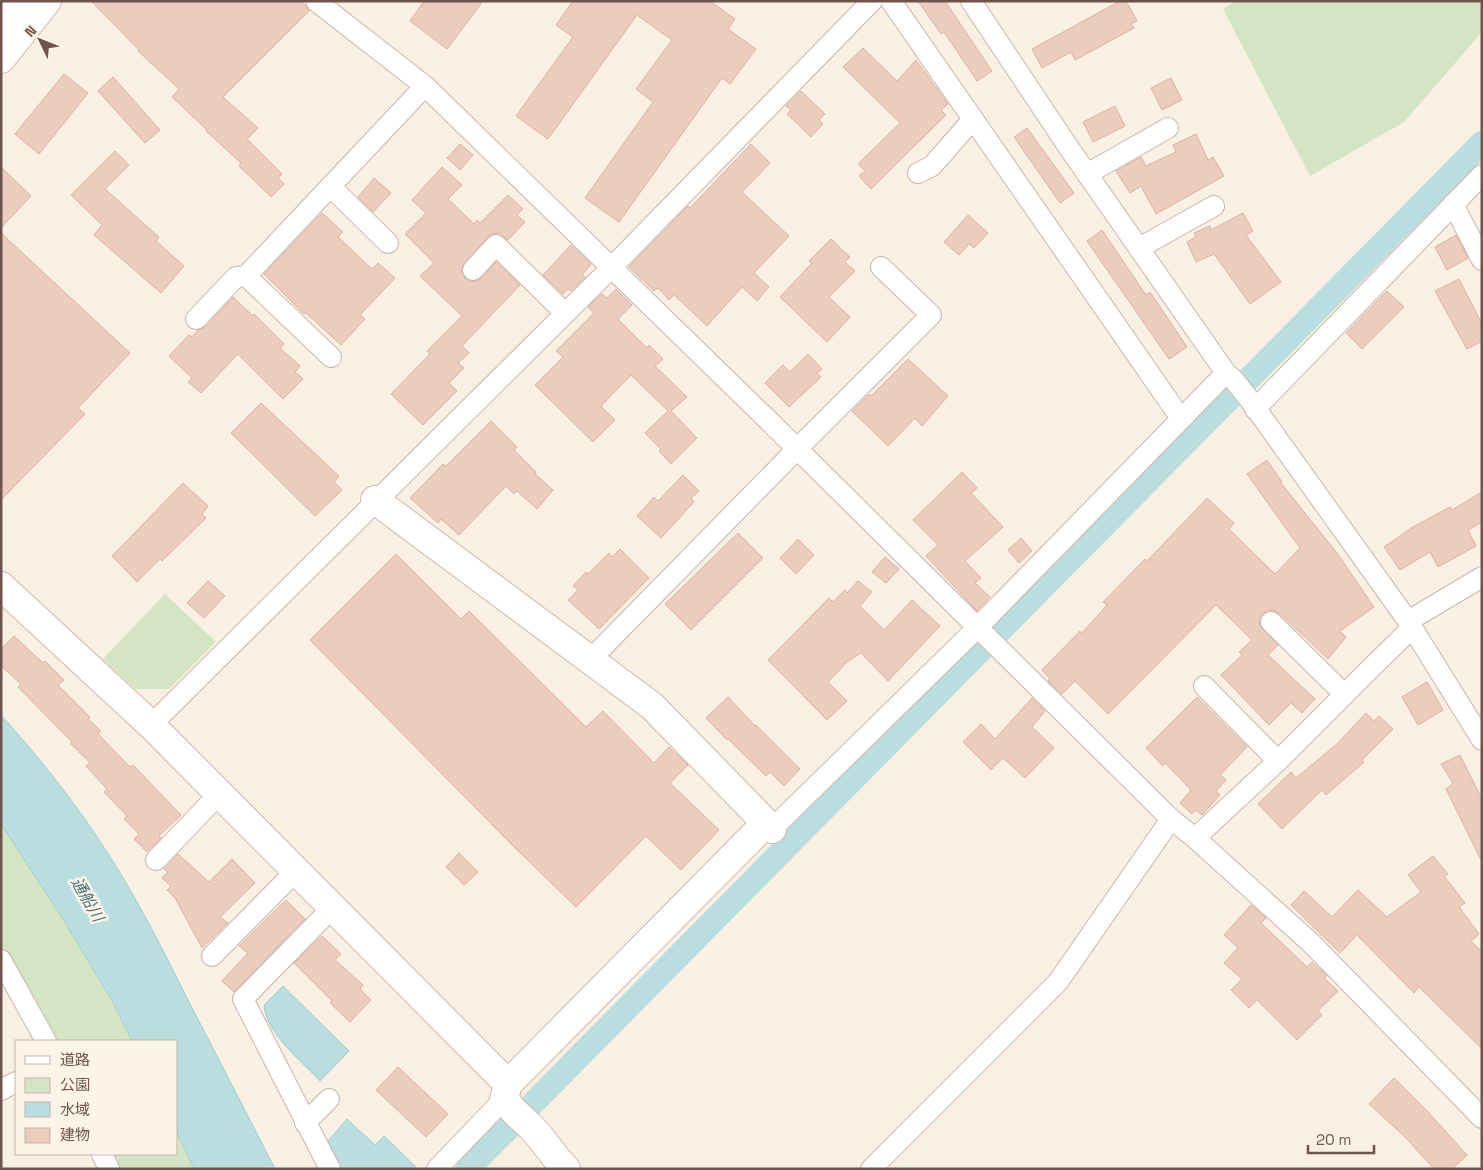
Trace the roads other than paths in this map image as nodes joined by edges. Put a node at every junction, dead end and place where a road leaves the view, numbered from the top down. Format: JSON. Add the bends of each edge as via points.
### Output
{"nodes":[{"id":1,"x":18,"y":1,"type":"edge"},
{"id":2,"x":48,"y":1,"type":"edge"},
{"id":3,"x":316,"y":1,"type":"edge"},
{"id":4,"x":872,"y":1,"type":"edge"},
{"id":5,"x":891,"y":1,"type":"edge"},
{"id":6,"x":971,"y":1,"type":"edge"},
{"id":7,"x":1,"y":23,"type":"edge"},
{"id":8,"x":1,"y":59,"type":"edge"},
{"id":9,"x":425,"y":86,"type":"junction"},
{"id":10,"x":973,"y":119,"type":"junction"},
{"id":11,"x":1168,"y":128,"type":"dead end"},
{"id":12,"x":918,"y":173,"type":"dead end"},
{"id":13,"x":1087,"y":174,"type":"junction"},
{"id":14,"x":1482,"y":175,"type":"edge"},
{"id":15,"x":331,"y":188,"type":"junction"},
{"id":16,"x":1453,"y":204,"type":"junction"},
{"id":17,"x":1214,"y":206,"type":"dead end"},
{"id":18,"x":388,"y":243,"type":"dead end"},
{"id":19,"x":1139,"y":248,"type":"junction"},
{"id":20,"x":1482,"y":260,"type":"edge"},
{"id":21,"x":881,"y":267,"type":"dead end"},
{"id":22,"x":611,"y":268,"type":"junction"},
{"id":23,"x":473,"y":270,"type":"dead end"},
{"id":24,"x":246,"y":276,"type":"junction"},
{"id":25,"x":565,"y":313,"type":"junction"},
{"id":26,"x":196,"y":318,"type":"dead end"},
{"id":27,"x":331,"y":357,"type":"dead end"},
{"id":28,"x":1229,"y":376,"type":"junction"},
{"id":29,"x":1252,"y":404,"type":"junction"},
{"id":30,"x":1175,"y":410,"type":"dead end"},
{"id":31,"x":796,"y":449,"type":"junction"},
{"id":32,"x":375,"y":500,"type":"junction"},
{"id":33,"x":1482,"y":577,"type":"edge"},
{"id":34,"x":1,"y":586,"type":"edge"},
{"id":35,"x":1271,"y":622,"type":"dead end"},
{"id":36,"x":1410,"y":625,"type":"junction"},
{"id":37,"x":977,"y":628,"type":"junction"},
{"id":38,"x":590,"y":660,"type":"junction"},
{"id":39,"x":1204,"y":686,"type":"dead end"},
{"id":40,"x":1344,"y":694,"type":"junction"},
{"id":41,"x":151,"y":725,"type":"junction"},
{"id":42,"x":1482,"y":740,"type":"edge"},
{"id":43,"x":1278,"y":761,"type":"junction"},
{"id":44,"x":219,"y":794,"type":"junction"},
{"id":45,"x":1171,"y":819,"type":"junction"},
{"id":46,"x":769,"y":826,"type":"junction"},
{"id":47,"x":1195,"y":838,"type":"junction"},
{"id":48,"x":156,"y":860,"type":"dead end"},
{"id":49,"x":296,"y":870,"type":"junction"},
{"id":50,"x":333,"y":907,"type":"junction"},
{"id":51,"x":212,"y":956,"type":"dead end"},
{"id":52,"x":1,"y":960,"type":"edge"},
{"id":53,"x":45,"y":1040,"type":"edge"},
{"id":54,"x":15,"y":1083,"type":"edge"},
{"id":55,"x":1,"y":1090,"type":"edge"},
{"id":56,"x":507,"y":1096,"type":"junction"},
{"id":57,"x":329,"y":1099,"type":"dead end"},
{"id":58,"x":1482,"y":1118,"type":"edge"},
{"id":59,"x":305,"y":1124,"type":"junction"},
{"id":60,"x":330,"y":1169,"type":"edge"},
{"id":61,"x":437,"y":1169,"type":"edge"},
{"id":62,"x":566,"y":1169,"type":"edge"},
{"id":63,"x":871,"y":1169,"type":"edge"}],
"edges":[{"from":1,"to":7,"type":"street"},
{"from":2,"to":8,"type":"street"},
{"from":3,"to":9,"type":"street"},
{"from":4,"to":22,"type":"street"},
{"from":5,"to":10,"type":"street"},
{"from":6,"to":13,"type":"street"},
{"from":9,"to":15,"type":"street"},
{"from":9,"to":22,"type":"street"},
{"from":10,"to":12,"type":"street","via":[[932,166]]},
{"from":10,"to":30,"type":"street"},
{"from":11,"to":13,"type":"street"},
{"from":13,"to":19,"type":"street"},
{"from":14,"to":16,"type":"street"},
{"from":15,"to":18,"type":"street"},
{"from":15,"to":24,"type":"street"},
{"from":16,"to":20,"type":"street"},
{"from":16,"to":29,"type":"street"},
{"from":17,"to":19,"type":"street"},
{"from":19,"to":28,"type":"street"},
{"from":21,"to":31,"type":"street","via":[[931,315]]},
{"from":22,"to":25,"type":"street"},
{"from":22,"to":31,"type":"street"},
{"from":23,"to":25,"type":"street","via":[[496,245]]},
{"from":24,"to":26,"type":"street","via":[[236,277]]},
{"from":24,"to":27,"type":"street"},
{"from":25,"to":32,"type":"street"},
{"from":28,"to":29,"type":"street"},
{"from":28,"to":37,"type":"street"},
{"from":29,"to":36,"type":"street"},
{"from":31,"to":37,"type":"street"},
{"from":31,"to":38,"type":"street"},
{"from":32,"to":38,"type":"street"},
{"from":32,"to":41,"type":"street"},
{"from":33,"to":36,"type":"street"},
{"from":34,"to":41,"type":"street"},
{"from":35,"to":40,"type":"street"},
{"from":36,"to":40,"type":"street"},
{"from":36,"to":42,"type":"street"},
{"from":37,"to":45,"type":"street"},
{"from":37,"to":46,"type":"street"},
{"from":38,"to":46,"type":"street","via":[[652,706]]},
{"from":39,"to":43,"type":"street"},
{"from":40,"to":43,"type":"street"},
{"from":41,"to":44,"type":"street"},
{"from":43,"to":47,"type":"street"},
{"from":44,"to":48,"type":"street"},
{"from":44,"to":49,"type":"street"},
{"from":45,"to":47,"type":"street"},
{"from":45,"to":63,"type":"street","via":[[1058,982]]},
{"from":46,"to":56,"type":"street"},
{"from":47,"to":58,"type":"street","via":[[1312,944]]},
{"from":49,"to":50,"type":"street"},
{"from":49,"to":51,"type":"street"},
{"from":50,"to":56,"type":"street"},
{"from":50,"to":59,"type":"street","via":[[244,1000]]},
{"from":52,"to":53,"type":"street"},
{"from":54,"to":55,"type":"street"},
{"from":56,"to":61,"type":"street"},
{"from":56,"to":62,"type":"street"},
{"from":57,"to":59,"type":"street"},
{"from":59,"to":60,"type":"street"}]}
